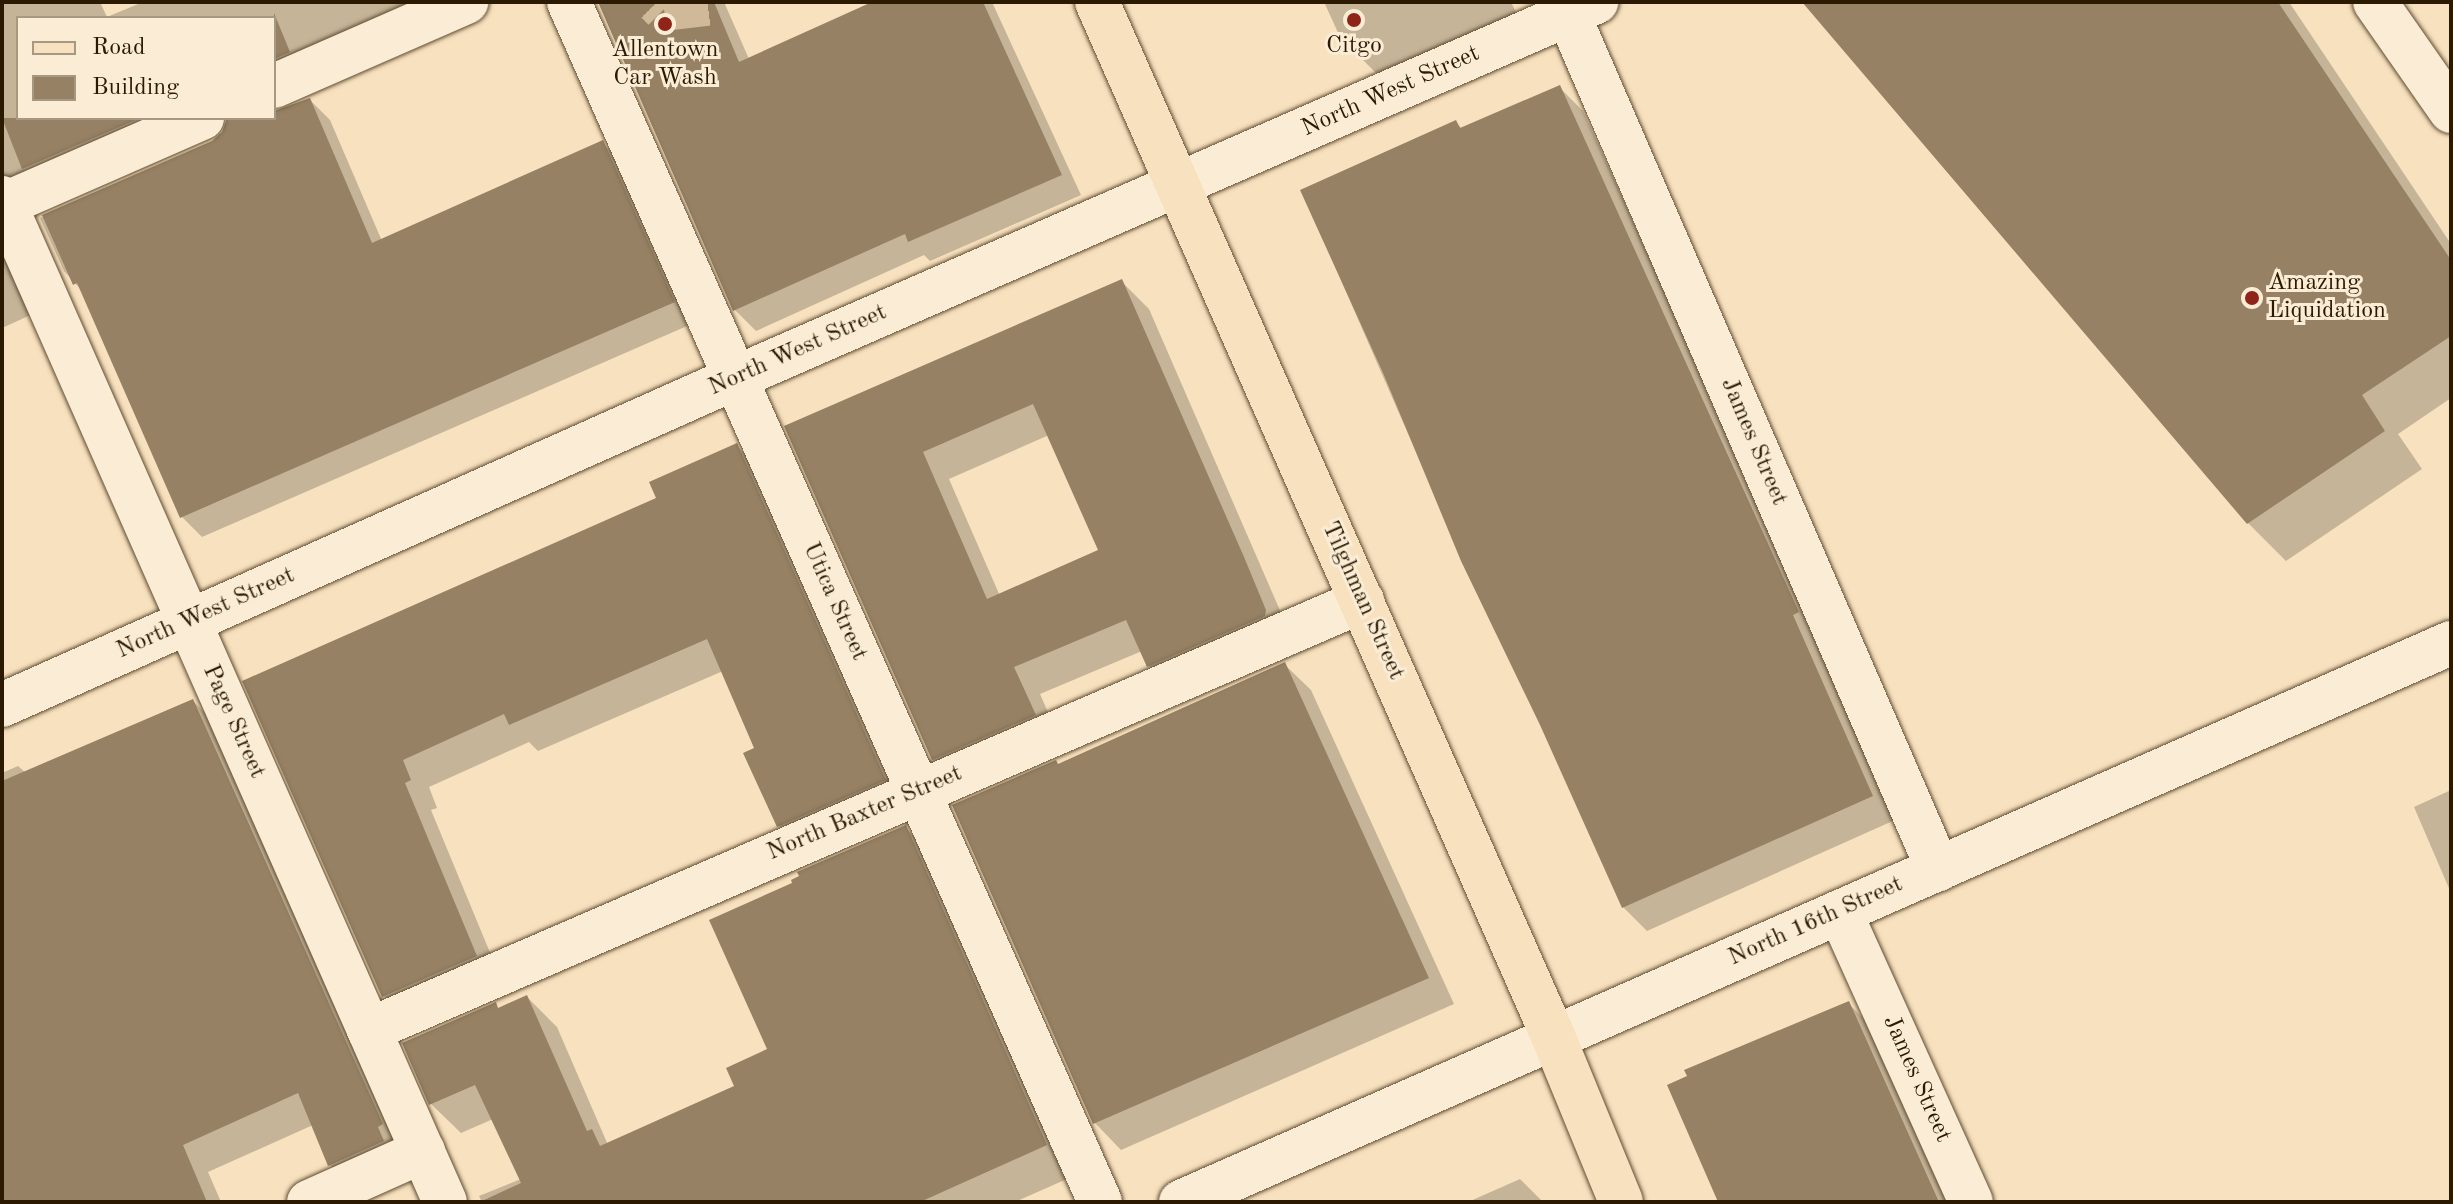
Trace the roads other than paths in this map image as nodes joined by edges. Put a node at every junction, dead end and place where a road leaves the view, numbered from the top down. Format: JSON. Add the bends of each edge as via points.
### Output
{"nodes":[{"id":1,"x":466,"y":2,"type":"edge"},
{"id":2,"x":569,"y":2,"type":"edge"},
{"id":3,"x":1097,"y":2,"type":"edge"},
{"id":4,"x":2375,"y":2,"type":"edge"},
{"id":5,"x":1582,"y":8,"type":"edge"},
{"id":6,"x":276,"y":85,"type":"edge"},
{"id":7,"x":2451,"y":111,"type":"edge"},
{"id":8,"x":197,"y":120,"type":"edge"},
{"id":9,"x":1180,"y":184,"type":"junction"},
{"id":10,"x":3,"y":201,"type":"edge"},
{"id":11,"x":735,"y":378,"type":"junction"},
{"id":12,"x":1362,"y":601,"type":"junction"},
{"id":13,"x":189,"y":622,"type":"junction"},
{"id":14,"x":2451,"y":643,"type":"edge"},
{"id":15,"x":2,"y":705,"type":"edge"},
{"id":16,"x":918,"y":791,"type":"junction"},
{"id":17,"x":1938,"y":869,"type":"junction"},
{"id":18,"x":1840,"y":912,"type":"junction"},
{"id":19,"x":369,"y":1030,"type":"junction"},
{"id":20,"x":1553,"y":1036,"type":"junction"},
{"id":21,"x":423,"y":1151,"type":"junction"},
{"id":22,"x":309,"y":1202,"type":"edge"},
{"id":23,"x":445,"y":1202,"type":"edge"},
{"id":24,"x":1100,"y":1202,"type":"edge"},
{"id":25,"x":1181,"y":1202,"type":"edge"},
{"id":26,"x":1621,"y":1202,"type":"edge"},
{"id":27,"x":1971,"y":1202,"type":"edge"}],
"edges":[{"from":1,"to":6,"type":"street"},
{"from":2,"to":11,"type":"street","name":"Utica Street"},
{"from":3,"to":9,"type":"main road","name":"Tilghman Street"},
{"from":4,"to":7,"type":"street"},
{"from":5,"to":9,"type":"street","name":"North West Street"},
{"from":5,"to":17,"type":"street","name":"James Street"},
{"from":8,"to":10,"type":"street"},
{"from":9,"to":11,"type":"street","name":"North West Street"},
{"from":9,"to":12,"type":"main road","name":"Tilghman Street"},
{"from":10,"to":13,"type":"street","name":"Page Street"},
{"from":11,"to":13,"type":"street","name":"North West Street"},
{"from":11,"to":16,"type":"street","name":"Utica Street"},
{"from":12,"to":16,"type":"street","name":"North Baxter Street"},
{"from":12,"to":20,"type":"main road","name":"Tilghman Street"},
{"from":13,"to":15,"type":"street","name":"North West Street"},
{"from":13,"to":19,"type":"street","name":"Page Street"},
{"from":14,"to":17,"type":"street","name":"North 16th Street"},
{"from":16,"to":19,"type":"street","name":"North Baxter Street"},
{"from":16,"to":24,"type":"street","name":"Utica Street"},
{"from":17,"to":18,"type":"street","name":"North 16th Street"},
{"from":18,"to":20,"type":"street","name":"North 16th Street"},
{"from":18,"to":27,"type":"street","name":"James Street"},
{"from":19,"to":21,"type":"street","name":"Page Street"},
{"from":20,"to":25,"type":"street","name":"North 16th Street"},
{"from":20,"to":26,"type":"main road","name":"Tilghman Street"},
{"from":21,"to":22,"type":"street"},
{"from":21,"to":23,"type":"street","name":"Page Street"}]}
